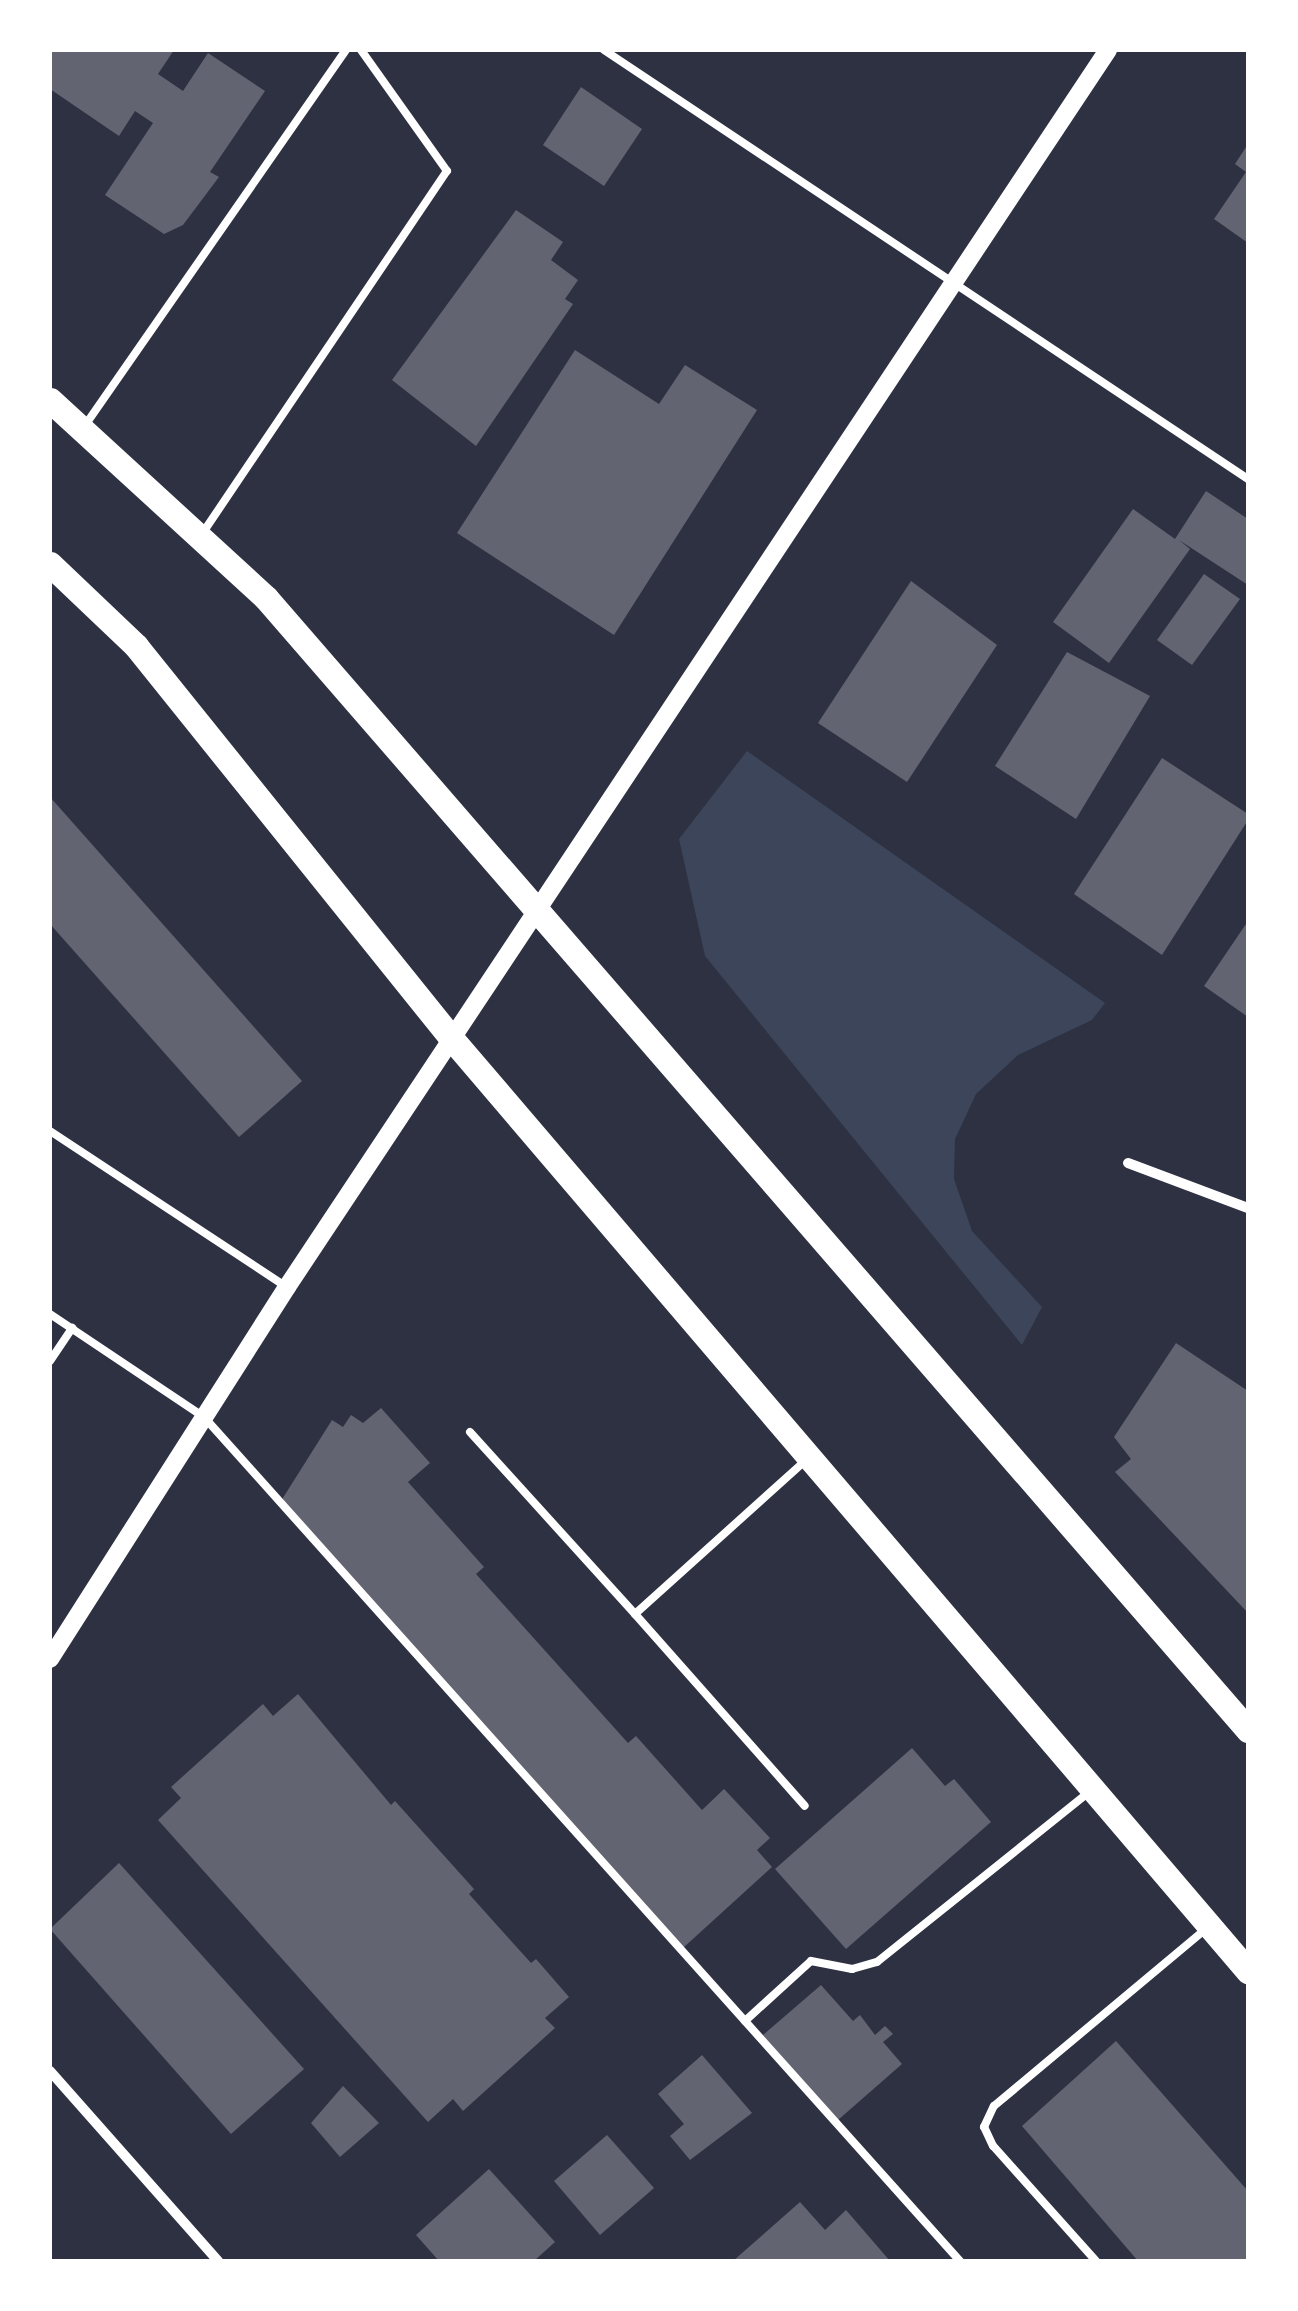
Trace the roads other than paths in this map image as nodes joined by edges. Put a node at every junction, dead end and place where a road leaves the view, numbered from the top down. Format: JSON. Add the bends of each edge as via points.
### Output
{"nodes":[{"id":1,"x":346,"y":50,"type":"edge"},
{"id":2,"x":362,"y":50,"type":"edge"},
{"id":3,"x":604,"y":50,"type":"edge"},
{"id":4,"x":1108,"y":50,"type":"edge"},
{"id":5,"x":950,"y":280,"type":"junction"},
{"id":6,"x":50,"y":400,"type":"edge"},
{"id":7,"x":82,"y":430,"type":"junction"},
{"id":8,"x":1248,"y":478,"type":"edge"},
{"id":9,"x":200,"y":538,"type":"junction"},
{"id":10,"x":50,"y":564,"type":"edge"},
{"id":11,"x":538,"y":907,"type":"junction"},
{"id":12,"x":452,"y":1039,"type":"junction"},
{"id":13,"x":50,"y":1131,"type":"edge"},
{"id":14,"x":1128,"y":1163,"type":"dead end"},
{"id":15,"x":1248,"y":1208,"type":"edge"},
{"id":16,"x":287,"y":1286,"type":"junction"},
{"id":17,"x":50,"y":1314,"type":"edge"},
{"id":18,"x":72,"y":1328,"type":"junction"},
{"id":19,"x":50,"y":1361,"type":"edge"},
{"id":20,"x":204,"y":1417,"type":"junction"},
{"id":21,"x":470,"y":1432,"type":"dead end"},
{"id":22,"x":810,"y":1457,"type":"junction"},
{"id":23,"x":635,"y":1614,"type":"junction"},
{"id":24,"x":50,"y":1659,"type":"edge"},
{"id":25,"x":1248,"y":1730,"type":"edge"},
{"id":26,"x":1093,"y":1790,"type":"junction"},
{"id":27,"x":804,"y":1806,"type":"dead end"},
{"id":28,"x":1210,"y":1926,"type":"junction"},
{"id":29,"x":1248,"y":1971,"type":"edge"},
{"id":30,"x":745,"y":2021,"type":"junction"},
{"id":31,"x":50,"y":2072,"type":"edge"},
{"id":32,"x":218,"y":2261,"type":"edge"},
{"id":33,"x":960,"y":2261,"type":"edge"},
{"id":34,"x":1096,"y":2261,"type":"edge"}],
"edges":[{"from":1,"to":7,"type":"lane"},
{"from":2,"to":9,"type":"lane","via":[[446,172]]},
{"from":3,"to":5,"type":"lane"},
{"from":4,"to":5,"type":"street"},
{"from":5,"to":8,"type":"lane"},
{"from":5,"to":11,"type":"street"},
{"from":6,"to":7,"type":"main road"},
{"from":7,"to":9,"type":"main road"},
{"from":9,"to":11,"type":"main road","via":[[266,598]]},
{"from":10,"to":12,"type":"main road","via":[[136,646]]},
{"from":11,"to":12,"type":"street"},
{"from":11,"to":25,"type":"main road"},
{"from":12,"to":16,"type":"street"},
{"from":12,"to":22,"type":"main road"},
{"from":13,"to":16,"type":"lane"},
{"from":14,"to":15,"type":"street"},
{"from":16,"to":20,"type":"street"},
{"from":17,"to":18,"type":"lane"},
{"from":18,"to":19,"type":"lane"},
{"from":18,"to":20,"type":"lane"},
{"from":20,"to":24,"type":"street"},
{"from":20,"to":30,"type":"lane"},
{"from":21,"to":23,"type":"lane"},
{"from":22,"to":23,"type":"lane"},
{"from":22,"to":26,"type":"main road"},
{"from":23,"to":27,"type":"lane"},
{"from":26,"to":28,"type":"main road"},
{"from":26,"to":30,"type":"lane","via":[[877,1962],[852,1969],[811,1961]]},
{"from":28,"to":29,"type":"main road"},
{"from":28,"to":34,"type":"lane","via":[[994,2106],[984,2127],[993,2146]]},
{"from":30,"to":33,"type":"lane"},
{"from":31,"to":32,"type":"street"}]}
